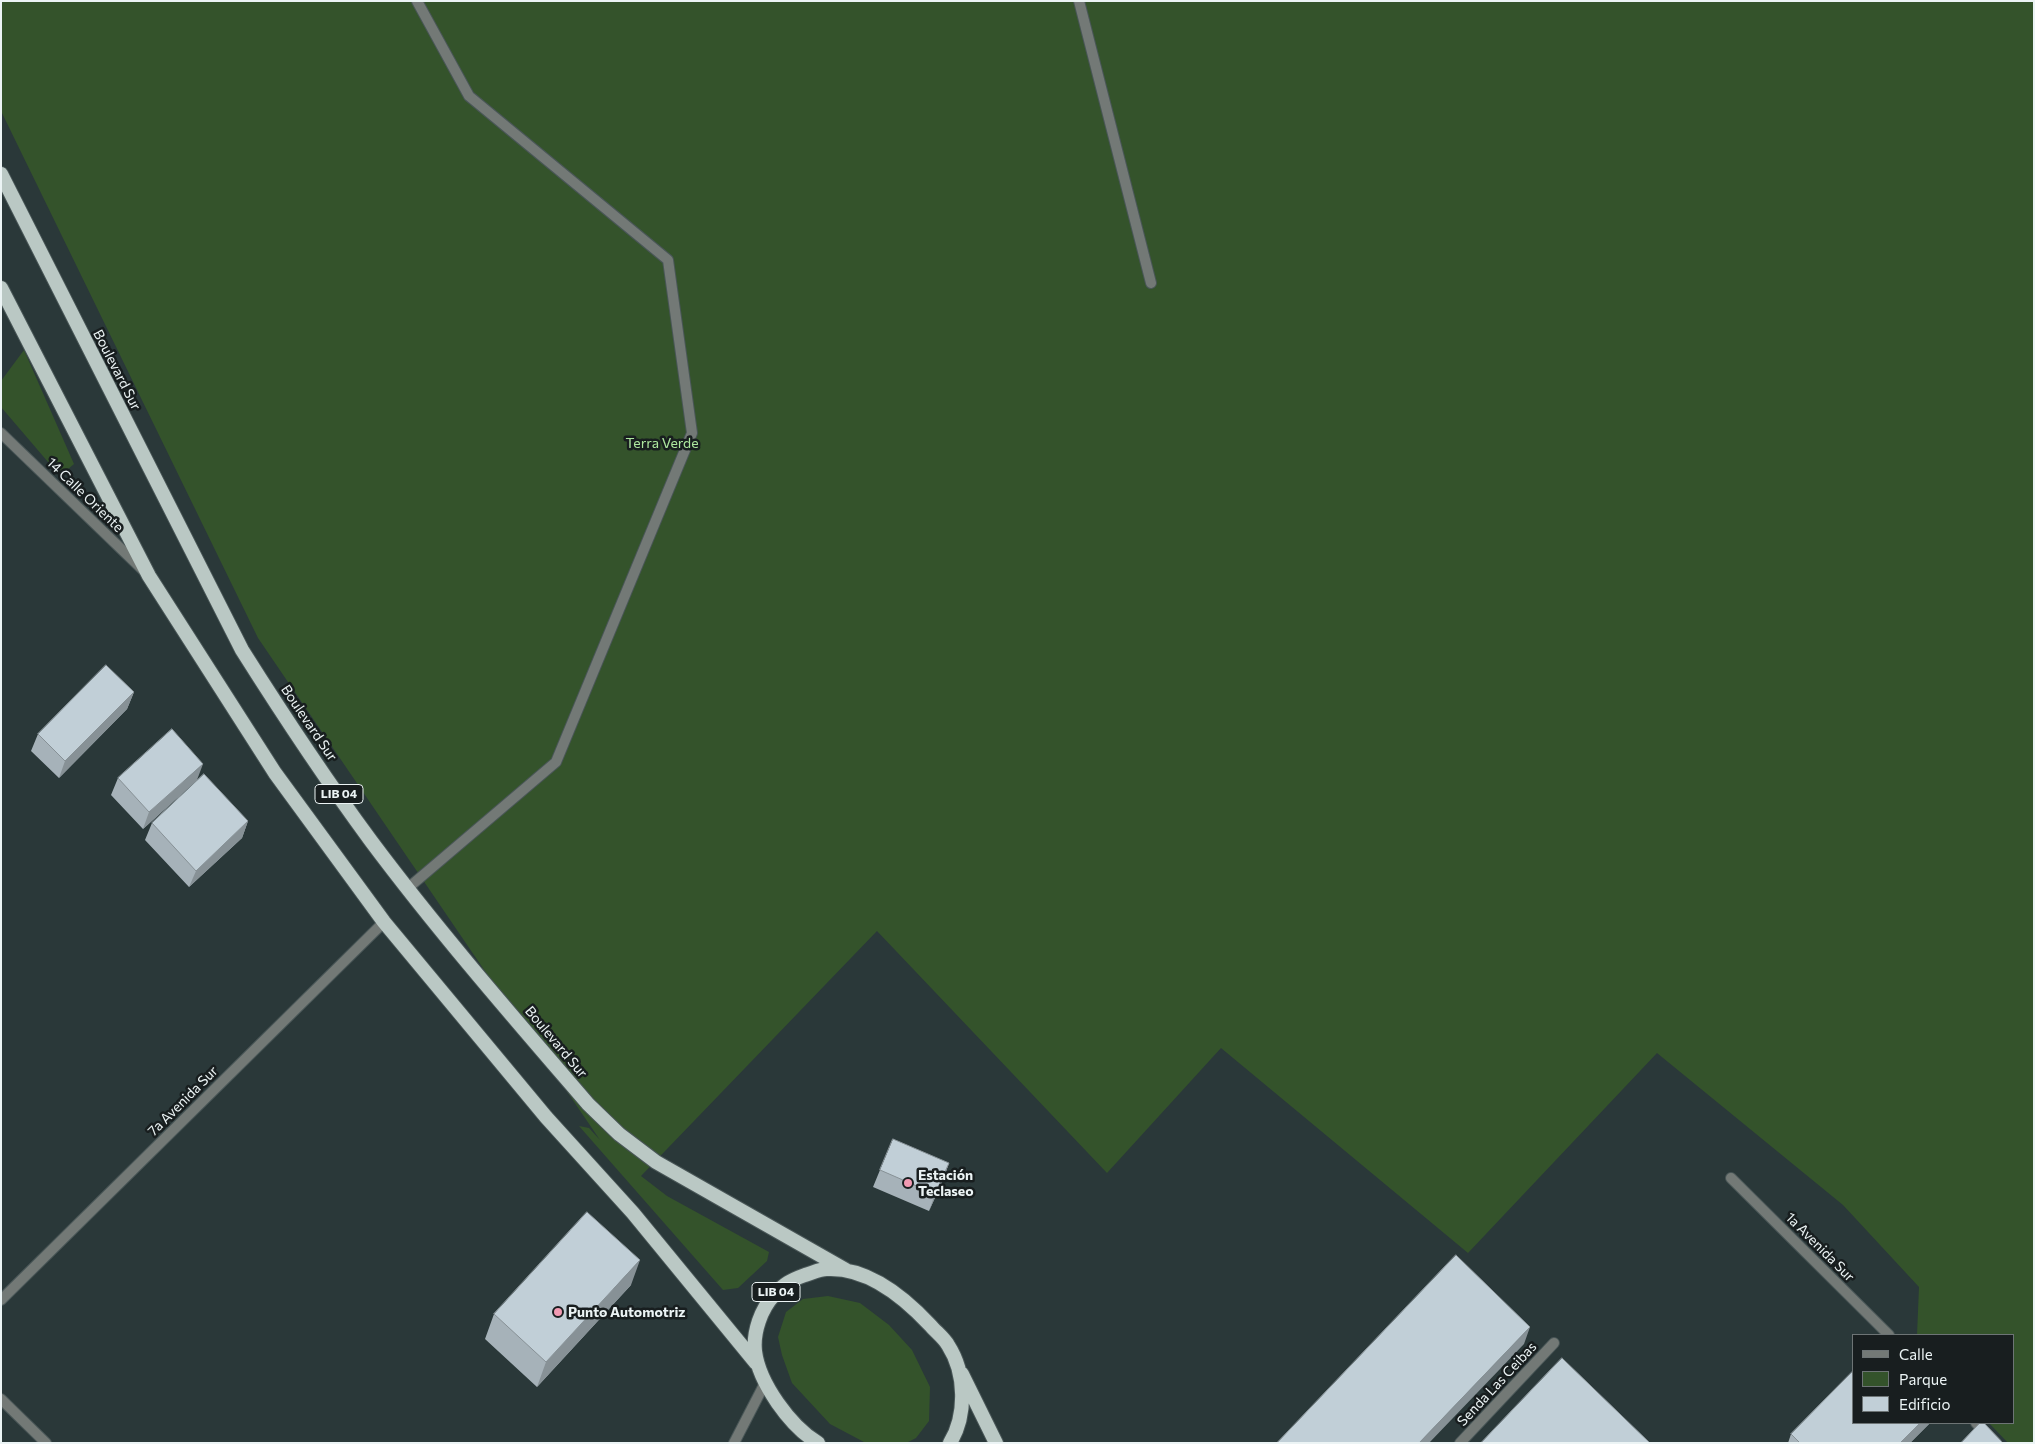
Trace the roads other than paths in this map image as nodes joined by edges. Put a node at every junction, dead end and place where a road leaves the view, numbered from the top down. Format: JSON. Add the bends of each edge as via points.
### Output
{"nodes":[{"id":1,"x":417,"y":1,"type":"edge"},
{"id":2,"x":1079,"y":1,"type":"edge"},
{"id":3,"x":1,"y":174,"type":"edge"},
{"id":4,"x":1151,"y":283,"type":"dead end"},
{"id":5,"x":1,"y":288,"type":"edge"},
{"id":6,"x":5,"y":304,"type":"edge"},
{"id":7,"x":1,"y":433,"type":"edge"},
{"id":8,"x":149,"y":576,"type":"junction"},
{"id":9,"x":408,"y":888,"type":"junction"},
{"id":10,"x":384,"y":922,"type":"junction"},
{"id":11,"x":1731,"y":1178,"type":"dead end"},
{"id":12,"x":846,"y":1270,"type":"junction"},
{"id":13,"x":1,"y":1300,"type":"edge"},
{"id":14,"x":1888,"y":1334,"type":"edge"},
{"id":15,"x":1554,"y":1343,"type":"dead end"},
{"id":16,"x":756,"y":1363,"type":"junction"},
{"id":17,"x":957,"y":1365,"type":"junction"},
{"id":18,"x":765,"y":1383,"type":"junction"},
{"id":19,"x":1,"y":1399,"type":"edge"},
{"id":20,"x":1977,"y":1424,"type":"edge"},
{"id":21,"x":46,"y":1443,"type":"edge"},
{"id":22,"x":734,"y":1443,"type":"edge"},
{"id":23,"x":818,"y":1443,"type":"edge"},
{"id":24,"x":950,"y":1443,"type":"edge"},
{"id":25,"x":996,"y":1443,"type":"edge"},
{"id":26,"x":1460,"y":1443,"type":"edge"},
{"id":27,"x":1996,"y":1443,"type":"edge"}],
"edges":[{"from":1,"to":9,"type":"street","via":[[469,96],[668,260],[692,433],[556,762]]},
{"from":2,"to":4,"type":"street"},
{"from":3,"to":9,"type":"highway","name":"Boulevard Sur","number":"LIB 04","via":[[242,650],[370,840]]},
{"from":5,"to":6,"type":"highway","number":"LIB 04"},
{"from":6,"to":8,"type":"highway","number":"LIB 04"},
{"from":7,"to":8,"type":"street","name":"14 Calle Oriente"},
{"from":8,"to":10,"type":"highway","number":"LIB 04","via":[[275,773]]},
{"from":9,"to":12,"type":"highway","name":"Boulevard Sur","number":"LIB 04","via":[[588,1104],[619,1134],[656,1162]]},
{"from":10,"to":13,"type":"street","name":"7a Avenida Sur"},
{"from":10,"to":16,"type":"highway","number":"LIB 04","via":[[546,1117],[639,1220]]},
{"from":11,"to":14,"type":"street","name":"1a Avenida Sur"},
{"from":12,"to":16,"type":"highway","number":"LIB 04","via":[[825,1268],[784,1283],[769,1300],[759,1320],[754,1342]]},
{"from":12,"to":17,"type":"highway","number":"LIB 04","via":[[885,1286],[909,1302],[948,1345]]},
{"from":15,"to":26,"type":"street","name":"Senda Las Ceibas"},
{"from":16,"to":18,"type":"highway","number":"LIB 04"},
{"from":17,"to":24,"type":"highway","number":"LIB 04","via":[[963,1402],[959,1428]]},
{"from":17,"to":25,"type":"highway","number":"LIB 04"},
{"from":18,"to":22,"type":"street"},
{"from":18,"to":23,"type":"highway","number":"LIB 04","via":[[778,1404]]},
{"from":19,"to":21,"type":"street"},
{"from":20,"to":27,"type":"street"}]}
